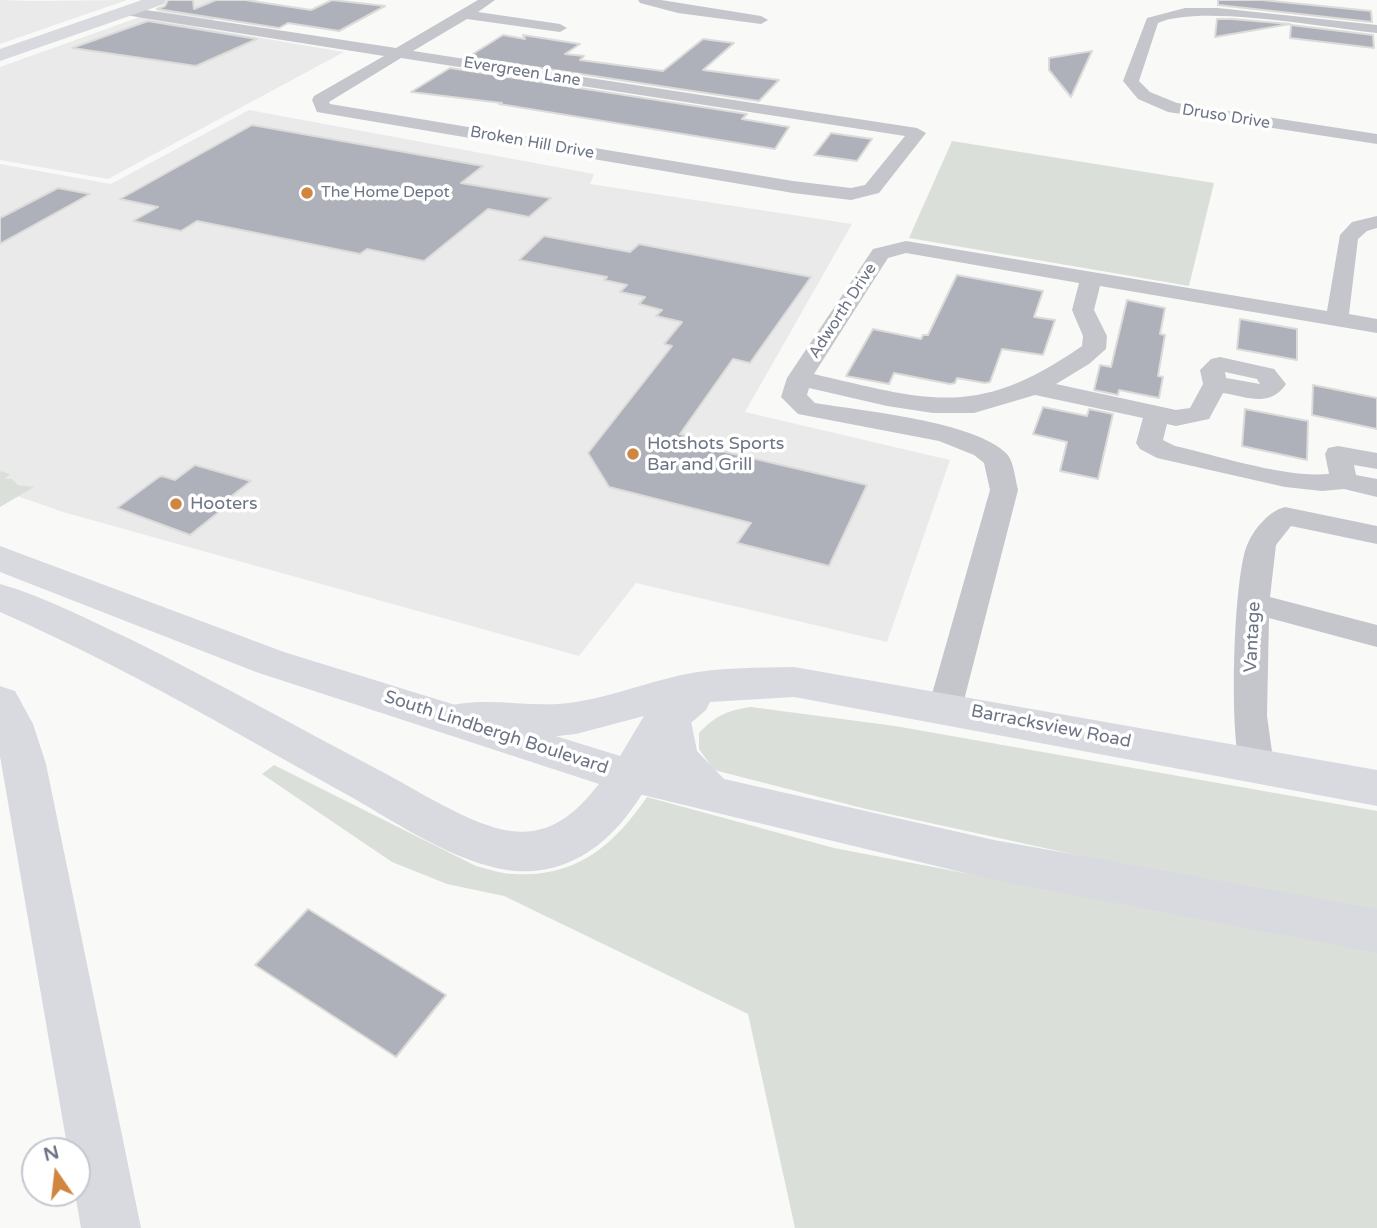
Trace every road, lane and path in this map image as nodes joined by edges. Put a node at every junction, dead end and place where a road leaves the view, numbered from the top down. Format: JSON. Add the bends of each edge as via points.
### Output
{"nodes":[{"id":1,"x":158,"y":0,"type":"edge"},
{"id":2,"x":488,"y":0,"type":"edge"},
{"id":3,"x":645,"y":0,"type":"edge"},
{"id":4,"x":126,"y":11,"type":"junction"},
{"id":5,"x":464,"y":14,"type":"junction"},
{"id":6,"x":761,"y":20,"type":"dead end"},
{"id":7,"x":561,"y":27,"type":"dead end"},
{"id":8,"x":1377,"y":30,"type":"edge"},
{"id":9,"x":396,"y":53,"type":"junction"},
{"id":10,"x":0,"y":55,"type":"edge"},
{"id":11,"x":917,"y":133,"type":"joint"},
{"id":12,"x":1377,"y":139,"type":"edge"},
{"id":13,"x":1377,"y":222,"type":"edge"},
{"id":14,"x":1091,"y":278,"type":"junction"},
{"id":15,"x":1337,"y":319,"type":"junction"},
{"id":16,"x":1377,"y":326,"type":"edge"},
{"id":17,"x":799,"y":378,"type":"junction"},
{"id":18,"x":1215,"y":384,"type":"dead end"},
{"id":19,"x":1035,"y":387,"type":"junction"},
{"id":20,"x":1157,"y":415,"type":"junction"},
{"id":21,"x":1377,"y":461,"type":"edge"},
{"id":22,"x":1344,"y":481,"type":"junction"},
{"id":23,"x":1377,"y":488,"type":"edge"},
{"id":24,"x":1377,"y":536,"type":"edge"},
{"id":25,"x":0,"y":558,"type":"edge"},
{"id":26,"x":0,"y":597,"type":"edge"},
{"id":27,"x":1254,"y":603,"type":"junction"},
{"id":28,"x":1377,"y":636,"type":"edge"},
{"id":29,"x":724,"y":686,"type":"junction"},
{"id":30,"x":0,"y":702,"type":"edge"},
{"id":31,"x":945,"y":708,"type":"junction"},
{"id":32,"x":669,"y":716,"type":"junction"},
{"id":33,"x":455,"y":719,"type":"junction"},
{"id":34,"x":1256,"y":766,"type":"junction"},
{"id":35,"x":630,"y":776,"type":"junction"},
{"id":36,"x":1377,"y":788,"type":"edge"},
{"id":37,"x":709,"y":793,"type":"junction"},
{"id":38,"x":1377,"y":931,"type":"edge"},
{"id":39,"x":111,"y":1228,"type":"edge"}],
"edges":[{"from":1,"to":4,"type":"main road"},
{"from":2,"to":5,"type":"street","name":"Broken Hill Drive"},
{"from":3,"to":6,"type":"street"},
{"from":4,"to":9,"type":"street","name":"Evergreen Lane"},
{"from":4,"to":10,"type":"main road"},
{"from":5,"to":7,"type":"street"},
{"from":5,"to":9,"type":"street","name":"Broken Hill Drive"},
{"from":8,"to":12,"type":"street","name":"Druso Drive","via":[[1218,12],[1163,15],[1152,21],[1131,81],[1151,100],[1200,114]]},
{"from":9,"to":11,"type":"street","name":"Evergreen Lane"},
{"from":9,"to":11,"type":"street","name":"Broken Hill Drive","via":[[320,100],[323,108],[851,194],[872,189]]},
{"from":13,"to":15,"type":"street","via":[[1352,231]]},
{"from":14,"to":15,"type":"street","name":"Adworth Drive"},
{"from":14,"to":17,"type":"street","name":"Adworth Drive","via":[[890,248],[880,253]]},
{"from":14,"to":19,"type":"street","via":[[1083,310],[1095,335],[1094,349]]},
{"from":15,"to":16,"type":"street","name":"Adworth Drive"},
{"from":17,"to":19,"type":"street","via":[[925,405],[974,405]]},
{"from":17,"to":31,"type":"street","name":"Adworth Drive","via":[[794,397],[807,409],[946,434],[997,460],[1004,490]]},
{"from":18,"to":20,"type":"street","via":[[1200,414]]},
{"from":19,"to":20,"type":"street"},
{"from":20,"to":22,"type":"street","via":[[1149,443],[1166,452],[1286,480]]},
{"from":21,"to":22,"type":"street","via":[[1338,454]]},
{"from":22,"to":23,"type":"street"},
{"from":24,"to":27,"type":"street","name":"Vantage","via":[[1285,516],[1261,545]]},
{"from":25,"to":33,"type":"main road","name":"South Lindbergh Boulevard","via":[[270,662]]},
{"from":26,"to":35,"type":"main road","name":"South Lindbergh Boulevard","via":[[135,660],[430,817],[496,847],[533,850],[568,841],[597,822]]},
{"from":27,"to":28,"type":"street"},
{"from":27,"to":34,"type":"street","name":"Vantage","via":[[1250,716]]},
{"from":29,"to":31,"type":"main road","name":"Barracksview Road","via":[[794,682]]},
{"from":29,"to":32,"type":"main road","name":"Barracksview Road","via":[[697,696]]},
{"from":29,"to":33,"type":"main road","name":"Barracksview Road","via":[[684,690],[576,718]]},
{"from":30,"to":39,"type":"main road","via":[[24,764]]},
{"from":31,"to":34,"type":"main road","name":"Barracksview Road"},
{"from":32,"to":35,"type":"main road","name":"Barracksview Road","via":[[653,734]]},
{"from":32,"to":37,"type":"main road","via":[[677,758]]},
{"from":33,"to":35,"type":"main road","name":"South Lindbergh Boulevard"},
{"from":34,"to":36,"type":"main road","name":"Barracksview Road"},
{"from":35,"to":37,"type":"main road"},
{"from":37,"to":38,"type":"main road","via":[[994,860]]}]}
